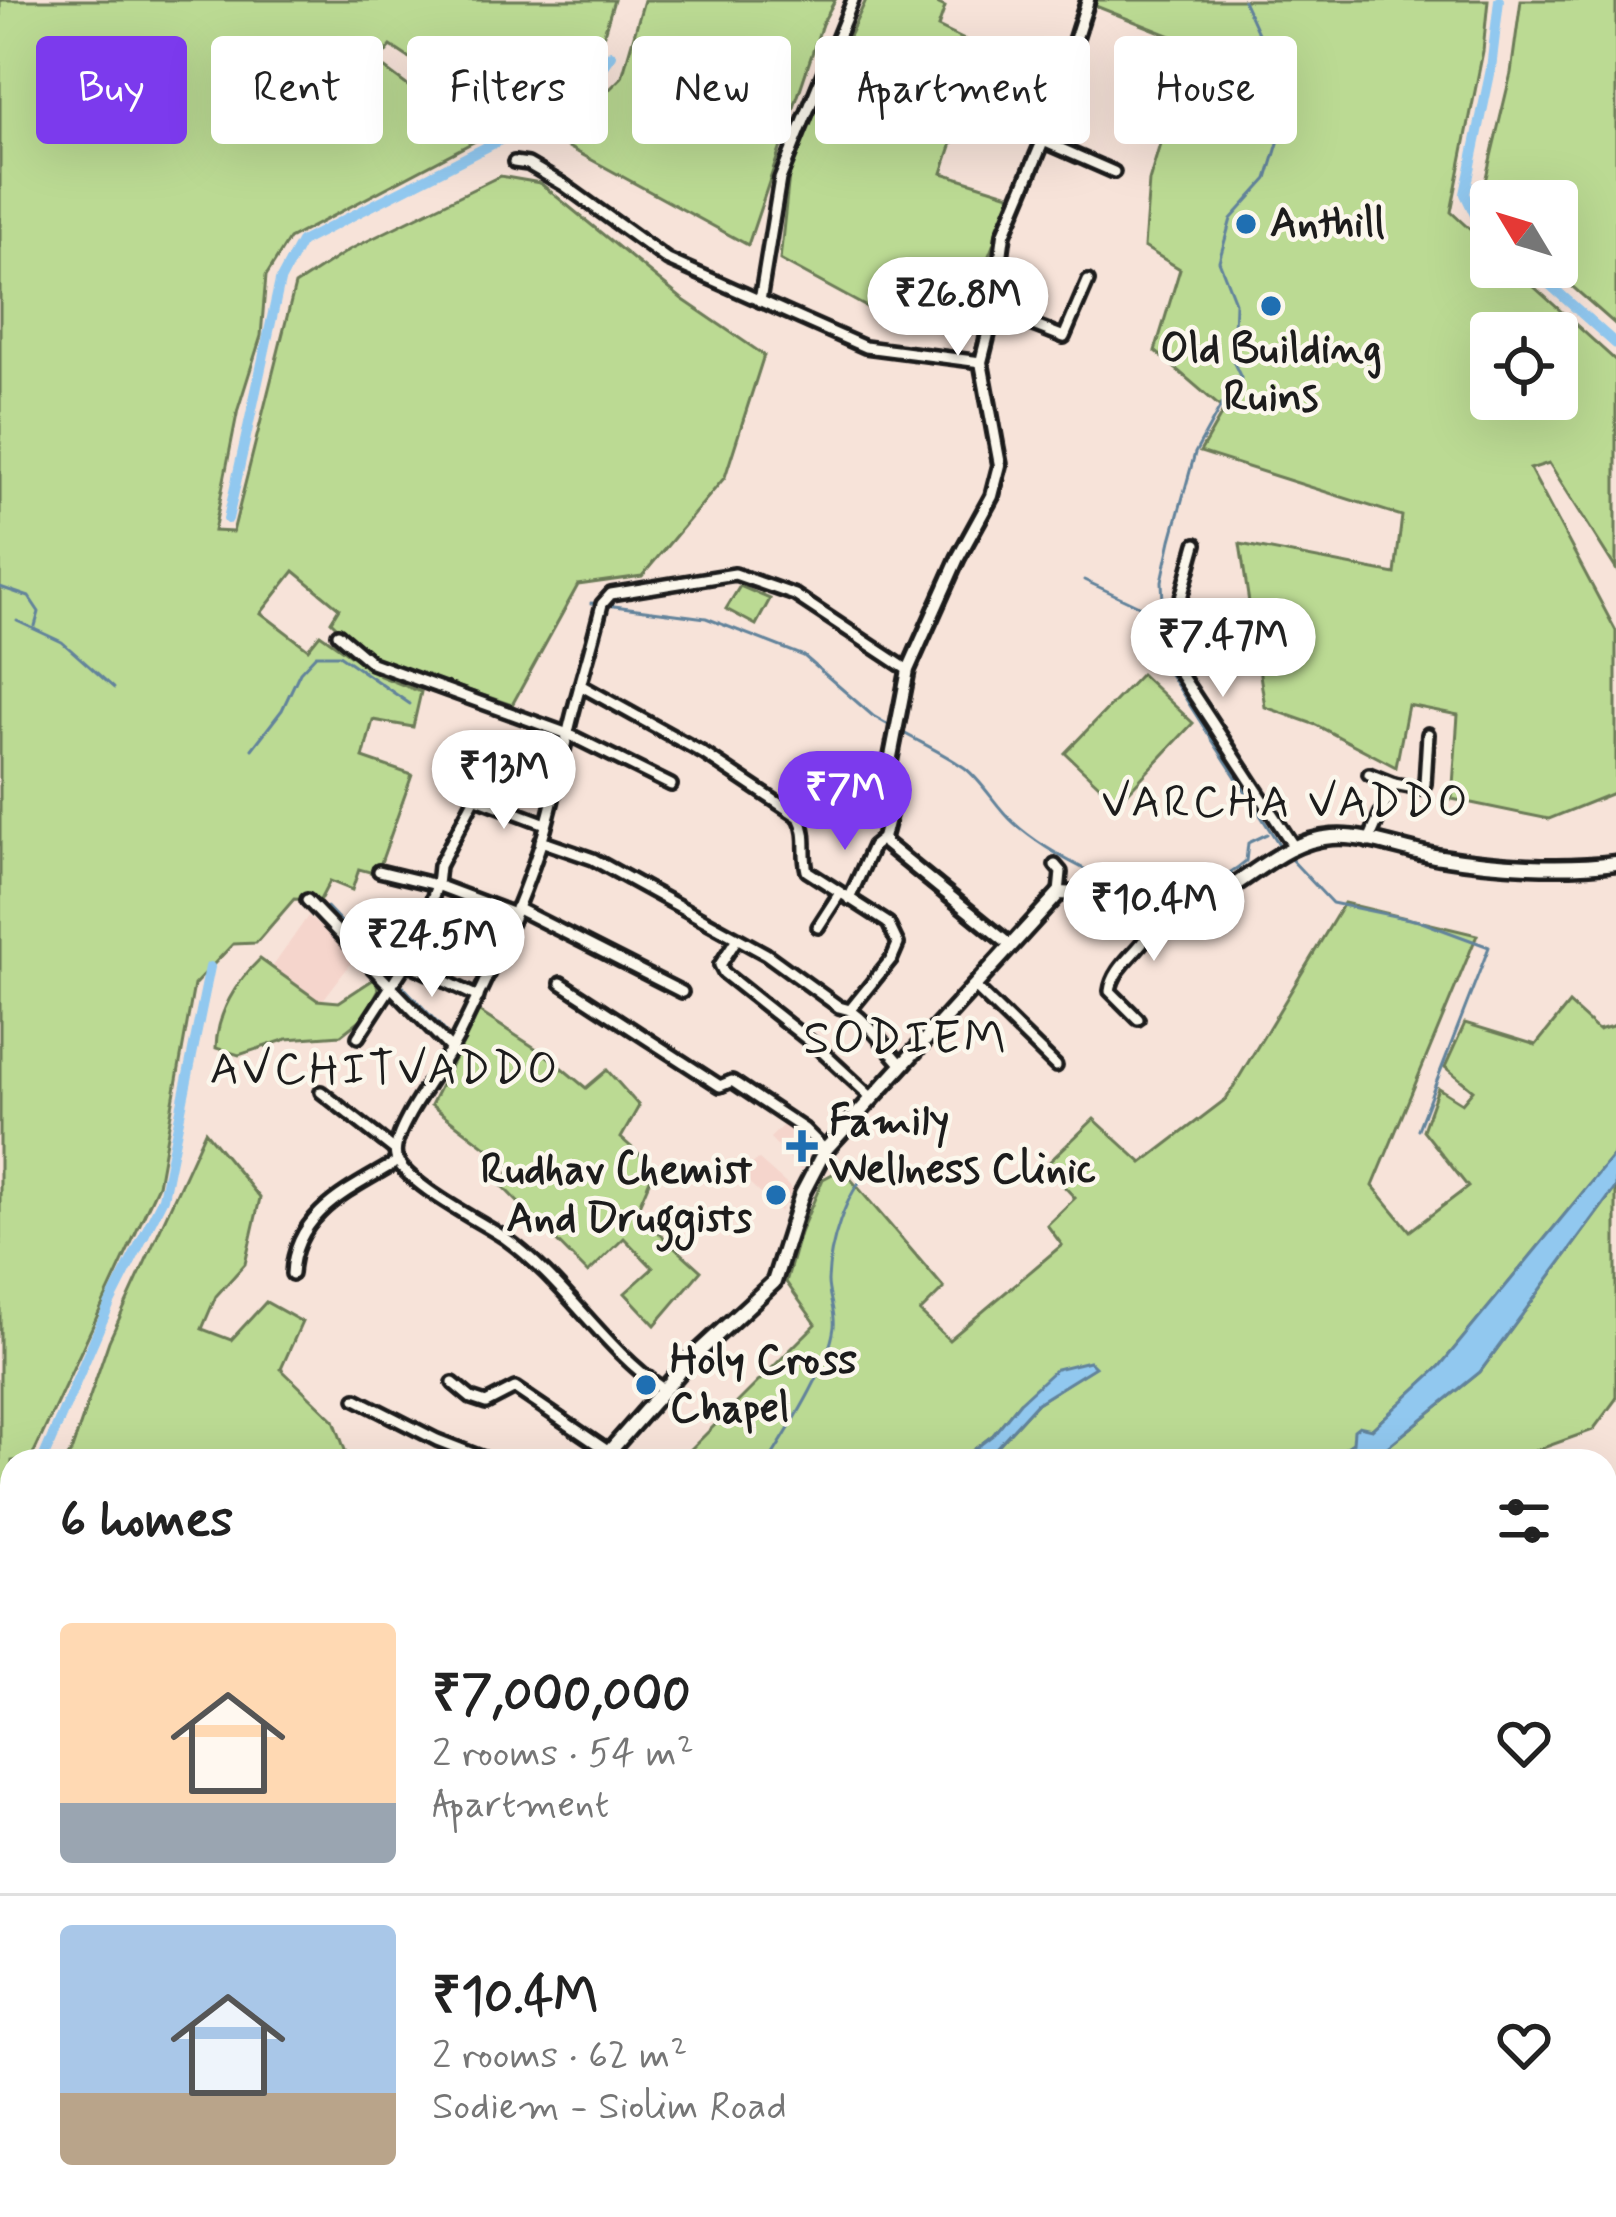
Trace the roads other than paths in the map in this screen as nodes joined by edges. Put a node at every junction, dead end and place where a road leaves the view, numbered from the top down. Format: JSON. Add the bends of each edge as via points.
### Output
{"nodes":[{"id":1,"x":853,"y":0,"type":"edge"},
{"id":2,"x":1088,"y":0,"type":"edge"},
{"id":3,"x":1076,"y":36,"type":"edge"},
{"id":4,"x":1041,"y":144,"type":"edge"},
{"id":5,"x":1049,"y":144,"type":"edge"},
{"id":6,"x":514,"y":162,"type":"dead end"},
{"id":7,"x":1114,"y":172,"type":"dead end"},
{"id":8,"x":1088,"y":281,"type":"dead end"},
{"id":9,"x":760,"y":301,"type":"junction"},
{"id":10,"x":994,"y":310,"type":"junction"},
{"id":11,"x":981,"y":362,"type":"junction"},
{"id":12,"x":1196,"y":544,"type":"dead end"},
{"id":13,"x":338,"y":634,"type":"dead end"},
{"id":14,"x":908,"y":670,"type":"junction"},
{"id":15,"x":580,"y":685,"type":"junction"},
{"id":16,"x":568,"y":734,"type":"junction"},
{"id":17,"x":1428,"y":734,"type":"dead end"},
{"id":18,"x":490,"y":769,"type":"dead end"},
{"id":19,"x":1369,"y":774,"type":"dead end"},
{"id":20,"x":1394,"y":784,"type":"junction"},
{"id":21,"x":671,"y":785,"type":"dead end"},
{"id":22,"x":477,"y":798,"type":"junction"},
{"id":23,"x":546,"y":824,"type":"junction"},
{"id":24,"x":883,"y":838,"type":"junction"},
{"id":25,"x":542,"y":841,"type":"junction"},
{"id":26,"x":1368,"y":842,"type":"junction"},
{"id":27,"x":1288,"y":851,"type":"junction"},
{"id":28,"x":1616,"y":863,"type":"edge"},
{"id":29,"x":1055,"y":865,"type":"dead end"},
{"id":30,"x":379,"y":871,"type":"dead end"},
{"id":31,"x":437,"y":885,"type":"junction"},
{"id":32,"x":1059,"y":893,"type":"junction"},
{"id":33,"x":844,"y":896,"type":"junction"},
{"id":34,"x":308,"y":900,"type":"dead end"},
{"id":35,"x":515,"y":911,"type":"junction"},
{"id":36,"x":1156,"y":915,"type":"junction"},
{"id":37,"x":818,"y":927,"type":"dead end"},
{"id":38,"x":736,"y":940,"type":"junction"},
{"id":39,"x":1011,"y":946,"type":"junction"},
{"id":40,"x":407,"y":963,"type":"junction"},
{"id":41,"x":561,"y":983,"type":"dead end"},
{"id":42,"x":974,"y":986,"type":"junction"},
{"id":43,"x":392,"y":988,"type":"junction"},
{"id":44,"x":682,"y":992,"type":"dead end"},
{"id":45,"x":478,"y":997,"type":"junction"},
{"id":46,"x":850,"y":1010,"type":"junction"},
{"id":47,"x":1138,"y":1019,"type":"dead end"},
{"id":48,"x":358,"y":1037,"type":"dead end"},
{"id":49,"x":452,"y":1050,"type":"junction"},
{"id":50,"x":902,"y":1065,"type":"junction"},
{"id":51,"x":1056,"y":1066,"type":"dead end"},
{"id":52,"x":321,"y":1092,"type":"dead end"},
{"id":53,"x":872,"y":1098,"type":"junction"},
{"id":54,"x":825,"y":1150,"type":"junction"},
{"id":55,"x":396,"y":1156,"type":"junction"},
{"id":56,"x":292,"y":1274,"type":"dead end"},
{"id":57,"x":453,"y":1383,"type":"dead end"},
{"id":58,"x":663,"y":1389,"type":"junction"},
{"id":59,"x":356,"y":1399,"type":"dead end"},
{"id":60,"x":460,"y":1449,"type":"edge"},
{"id":61,"x":596,"y":1449,"type":"edge"},
{"id":62,"x":611,"y":1449,"type":"edge"}],
"edges":[{"from":1,"to":9,"type":"street","via":[[780,178]]},
{"from":2,"to":3,"type":"street"},
{"from":4,"to":10,"type":"street","via":[[1004,234]]},
{"from":5,"to":7,"type":"street"},
{"from":6,"to":9,"type":"street","via":[[564,185],[668,260]]},
{"from":8,"to":10,"type":"street","via":[[1064,337]]},
{"from":9,"to":11,"type":"street","via":[[866,347]]},
{"from":10,"to":11,"type":"street"},
{"from":11,"to":14,"type":"street","via":[[1000,465]]},
{"from":12,"to":27,"type":"street","via":[[1171,634],[1177,669]]},
{"from":13,"to":16,"type":"street","via":[[372,663]]},
{"from":14,"to":15,"type":"street","via":[[795,595],[719,574],[611,594]]},
{"from":14,"to":24,"type":"street"},
{"from":15,"to":16,"type":"street"},
{"from":15,"to":33,"type":"street","via":[[799,817],[807,871]]},
{"from":16,"to":21,"type":"street"},
{"from":16,"to":23,"type":"street"},
{"from":17,"to":20,"type":"street","via":[[1426,784]]},
{"from":18,"to":22,"type":"street"},
{"from":19,"to":20,"type":"street"},
{"from":20,"to":26,"type":"street"},
{"from":22,"to":23,"type":"street"},
{"from":22,"to":31,"type":"street"},
{"from":23,"to":25,"type":"street"},
{"from":24,"to":33,"type":"street"},
{"from":24,"to":39,"type":"street"},
{"from":25,"to":35,"type":"street"},
{"from":25,"to":38,"type":"street","via":[[593,859]]},
{"from":26,"to":27,"type":"main road","via":[[1311,839]]},
{"from":26,"to":28,"type":"main road","via":[[1443,858]]},
{"from":27,"to":36,"type":"main road","via":[[1198,905]]},
{"from":29,"to":32,"type":"street"},
{"from":30,"to":31,"type":"street"},
{"from":31,"to":35,"type":"street"},
{"from":31,"to":40,"type":"street"},
{"from":32,"to":36,"type":"main road"},
{"from":32,"to":39,"type":"main road"},
{"from":33,"to":37,"type":"street"},
{"from":33,"to":46,"type":"street","via":[[888,923],[898,944]]},
{"from":34,"to":43,"type":"street"},
{"from":35,"to":44,"type":"street"},
{"from":35,"to":45,"type":"street"},
{"from":36,"to":47,"type":"street","via":[[1154,929],[1112,979],[1110,992]]},
{"from":38,"to":46,"type":"street"},
{"from":38,"to":53,"type":"street","via":[[720,965],[724,973]]},
{"from":39,"to":42,"type":"main road"},
{"from":40,"to":43,"type":"street"},
{"from":40,"to":45,"type":"street"},
{"from":41,"to":54,"type":"street","via":[[720,1086],[732,1081]]},
{"from":42,"to":50,"type":"main road"},
{"from":42,"to":51,"type":"street"},
{"from":43,"to":48,"type":"street"},
{"from":43,"to":49,"type":"street"},
{"from":45,"to":49,"type":"street"},
{"from":46,"to":50,"type":"street"},
{"from":49,"to":55,"type":"street","via":[[405,1124]]},
{"from":50,"to":53,"type":"main road"},
{"from":52,"to":55,"type":"street"},
{"from":53,"to":54,"type":"main road"},
{"from":54,"to":58,"type":"main road","via":[[774,1282]]},
{"from":55,"to":56,"type":"street","via":[[321,1208],[300,1234]]},
{"from":55,"to":58,"type":"street","via":[[433,1192],[506,1239]]},
{"from":57,"to":61,"type":"street","via":[[486,1403],[515,1388]]},
{"from":58,"to":62,"type":"main road"},
{"from":59,"to":60,"type":"street"}]}
